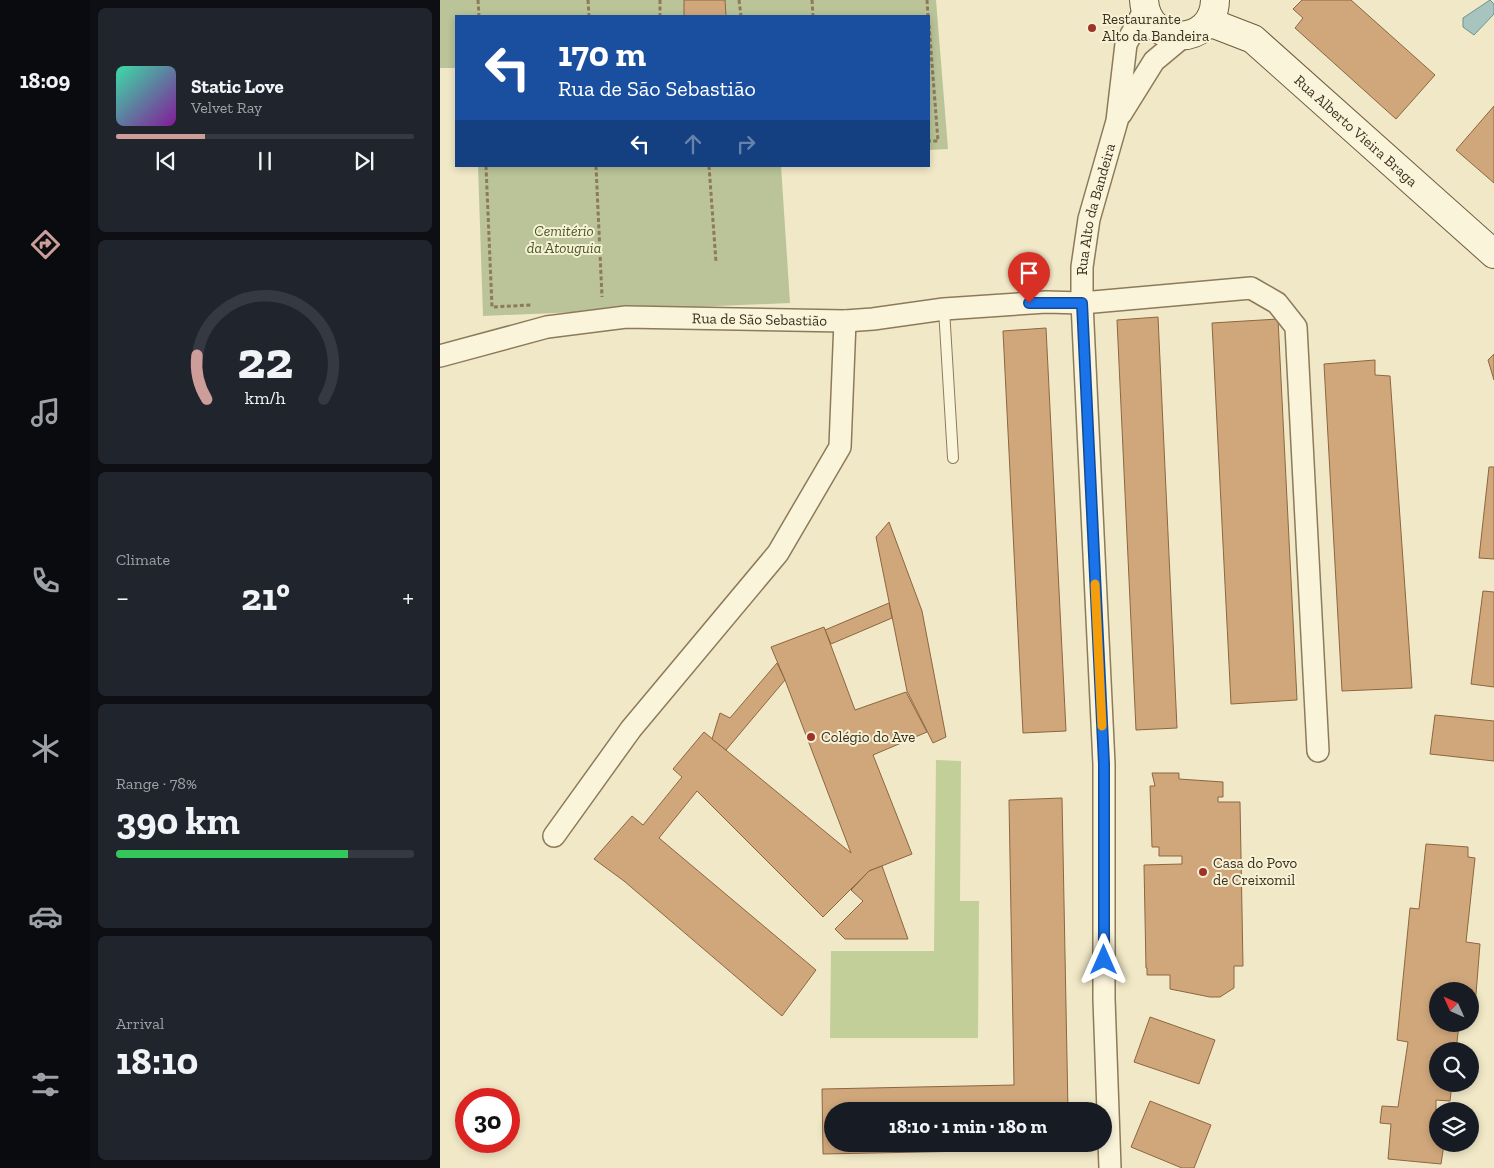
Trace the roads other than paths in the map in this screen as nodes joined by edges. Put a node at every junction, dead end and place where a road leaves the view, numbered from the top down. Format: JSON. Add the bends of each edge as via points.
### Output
{"nodes":[{"id":1,"x":1145,"y":4,"type":"edge"},
{"id":2,"x":1212,"y":11,"type":"edge"},
{"id":3,"x":1184,"y":36,"type":"junction"},
{"id":4,"x":1117,"y":121,"type":"junction"},
{"id":5,"x":1494,"y":254,"type":"edge"},
{"id":6,"x":1082,"y":303,"type":"junction"},
{"id":7,"x":944,"y":309,"type":"junction"},
{"id":8,"x":845,"y":321,"type":"junction"},
{"id":9,"x":440,"y":356,"type":"edge"},
{"id":10,"x":953,"y":458,"type":"dead end"},
{"id":11,"x":1318,"y":751,"type":"dead end"},
{"id":12,"x":554,"y":836,"type":"dead end"},
{"id":13,"x":1110,"y":1168,"type":"edge"}],
"edges":[{"from":1,"to":3,"type":"street","via":[[1150,20],[1158,30]]},
{"from":1,"to":4,"type":"street","name":"Rua Alto da Bandeira","via":[[1126,44]]},
{"from":2,"to":3,"type":"street","via":[[1196,33]]},
{"from":2,"to":5,"type":"street","name":"Rua Alberto Vieira Braga","via":[[1253,39]]},
{"from":3,"to":4,"type":"street","name":"Rua Alto da Bandeira","via":[[1154,60]]},
{"from":4,"to":6,"type":"street","name":"Rua Alto da Bandeira","via":[[1089,219],[1082,267]]},
{"from":6,"to":7,"type":"street","name":"Rua de São Sebastião","via":[[1046,302]]},
{"from":6,"to":11,"type":"street","name":"Rua de São Sebastião","via":[[1251,288],[1277,303],[1296,327]]},
{"from":6,"to":13,"type":"street","name":"Rua Alto da Bandeira","via":[[1104,764],[1104,999]]},
{"from":7,"to":8,"type":"street","name":"Rua de São Sebastião"},
{"from":7,"to":10,"type":"lane"},
{"from":8,"to":9,"type":"street","name":"Rua de São Sebastião","via":[[626,317],[547,327]]},
{"from":8,"to":12,"type":"street","via":[[840,448],[778,553],[631,729]]}]}
